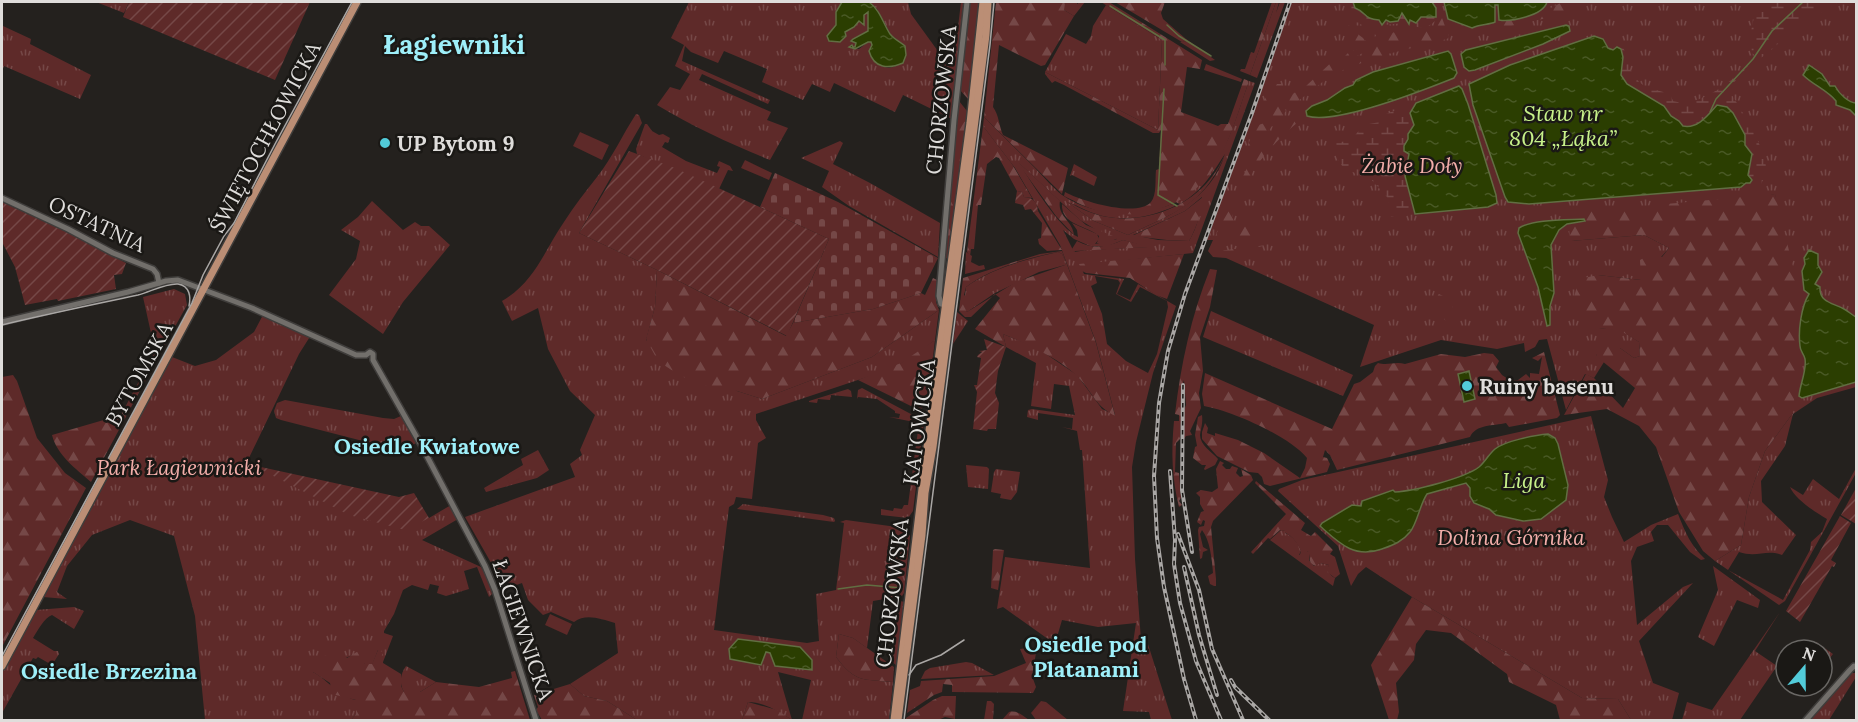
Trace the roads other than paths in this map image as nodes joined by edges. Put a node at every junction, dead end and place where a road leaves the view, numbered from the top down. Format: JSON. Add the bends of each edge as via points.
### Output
{"nodes":[{"id":1,"x":357,"y":2,"type":"edge"},
{"id":2,"x":967,"y":2,"type":"edge"},
{"id":3,"x":983,"y":2,"type":"edge"},
{"id":4,"x":988,"y":2,"type":"edge"},
{"id":5,"x":976,"y":95,"type":"junction"},
{"id":6,"x":972,"y":126,"type":"joint"},
{"id":7,"x":2,"y":198,"type":"edge"},
{"id":8,"x":159,"y":283,"type":"junction"},
{"id":9,"x":204,"y":288,"type":"junction"},
{"id":10,"x":949,"y":307,"type":"junction"},
{"id":11,"x":2,"y":322,"type":"edge"},
{"id":12,"x":2,"y":666,"type":"edge"},
{"id":13,"x":1856,"y":667,"type":"edge"},
{"id":14,"x":536,"y":720,"type":"edge"},
{"id":15,"x":894,"y":720,"type":"edge"},
{"id":16,"x":898,"y":720,"type":"edge"},
{"id":17,"x":1806,"y":720,"type":"edge"}],
"edges":[{"from":1,"to":9,"type":"main road","name":"ŚWIĘTOCHŁOWICKA"},
{"from":2,"to":10,"type":"street","name":"CHORZOWSKA","via":[[942,242],[939,296],[941,304]]},
{"from":3,"to":5,"type":"main road","name":"CHORZOWSKA"},
{"from":4,"to":5,"type":"main road","name":"CHORZOWSKA"},
{"from":5,"to":6,"type":"main road","name":"CHORZOWSKA"},
{"from":6,"to":10,"type":"main road","name":"KATOWICKA"},
{"from":7,"to":8,"type":"street","name":"OSTATNIA","via":[[149,267],[156,272]]},
{"from":8,"to":9,"type":"street","via":[[178,280]]},
{"from":8,"to":11,"type":"street"},
{"from":9,"to":12,"type":"main road","name":"BYTOMSKA"},
{"from":9,"to":14,"type":"street","name":"ŁAGIEWNICKA","via":[[356,355],[372,352],[478,550],[495,590]]},
{"from":10,"to":15,"type":"main road","name":"CHORZOWSKA"},
{"from":10,"to":16,"type":"main road","name":"KATOWICKA"},
{"from":13,"to":17,"type":"street"}]}
